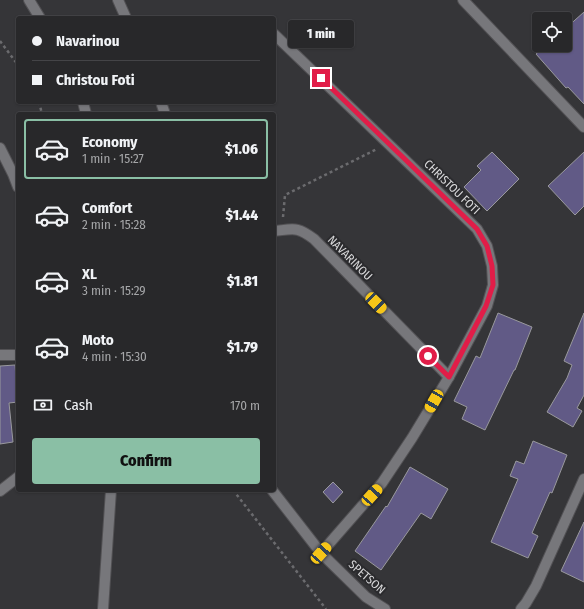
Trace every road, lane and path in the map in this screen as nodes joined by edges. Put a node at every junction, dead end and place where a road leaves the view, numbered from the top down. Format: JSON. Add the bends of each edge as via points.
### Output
{"nodes":[{"id":1,"x":29,"y":0,"type":"edge"},
{"id":2,"x":118,"y":0,"type":"edge"},
{"id":3,"x":463,"y":0,"type":"edge"},
{"id":4,"x":39,"y":16,"type":"edge"},
{"id":5,"x":125,"y":16,"type":"edge"},
{"id":6,"x":276,"y":36,"type":"edge"},
{"id":7,"x":0,"y":41,"type":"edge"},
{"id":8,"x":16,"y":62,"type":"edge"},
{"id":9,"x":584,"y":126,"type":"edge"},
{"id":10,"x":388,"y":144,"type":"junction"},
{"id":11,"x":0,"y":148,"type":"edge"},
{"id":12,"x":16,"y":182,"type":"edge"},
{"id":13,"x":278,"y":231,"type":"edge"},
{"id":14,"x":0,"y":355,"type":"edge"},
{"id":15,"x":16,"y":355,"type":"edge"},
{"id":16,"x":449,"y":377,"type":"junction"},
{"id":17,"x":16,"y":479,"type":"edge"},
{"id":18,"x":584,"y":479,"type":"edge"},
{"id":19,"x":0,"y":491,"type":"edge"},
{"id":20,"x":111,"y":492,"type":"edge"},
{"id":21,"x":235,"y":492,"type":"edge"},
{"id":22,"x":274,"y":492,"type":"edge"},
{"id":23,"x":321,"y":553,"type":"junction"},
{"id":24,"x":104,"y":609,"type":"edge"},
{"id":25,"x":326,"y":609,"type":"edge"},
{"id":26,"x":385,"y":609,"type":"edge"},
{"id":27,"x":521,"y":609,"type":"edge"}],
"edges":[{"from":1,"to":4,"type":"street"},
{"from":2,"to":5,"type":"street"},
{"from":3,"to":9,"type":"street"},
{"from":6,"to":10,"type":"street","name":"CHRISTOU FOTI"},
{"from":7,"to":8,"type":"path"},
{"from":10,"to":13,"type":"path","via":[[285,195]]},
{"from":10,"to":16,"type":"street","name":"CHRISTOU FOTI","via":[[477,229],[487,246],[493,285],[486,306]]},
{"from":11,"to":12,"type":"street"},
{"from":13,"to":16,"type":"street","name":"NAVARINOU","via":[[299,230],[314,239]]},
{"from":14,"to":15,"type":"street"},
{"from":16,"to":23,"type":"street","name":"CHRISTOU FOTI","via":[[382,483]]},
{"from":17,"to":19,"type":"street"},
{"from":18,"to":27,"type":"street","via":[[536,586]]},
{"from":20,"to":24,"type":"street"},
{"from":21,"to":25,"type":"path"},
{"from":22,"to":23,"type":"street","name":"SPETSON"},
{"from":23,"to":26,"type":"street","name":"SPETSON","via":[[366,596]]}]}
